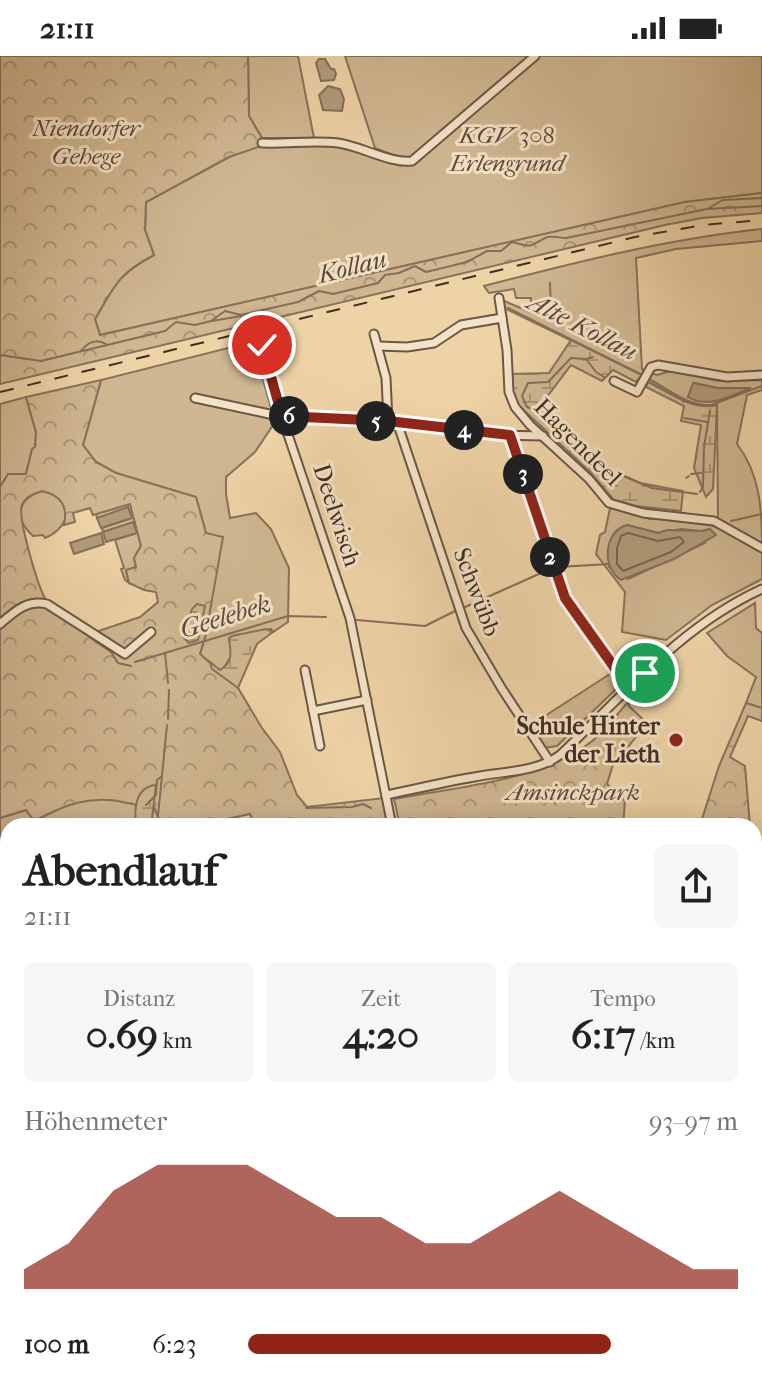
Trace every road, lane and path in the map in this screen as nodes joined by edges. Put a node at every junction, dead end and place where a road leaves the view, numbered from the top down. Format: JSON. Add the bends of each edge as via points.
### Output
{"nodes":[{"id":1,"x":535,"y":56,"type":"edge"},
{"id":2,"x":262,"y":143,"type":"dead end"},
{"id":3,"x":499,"y":298,"type":"dead end"},
{"id":4,"x":502,"y":318,"type":"junction"},
{"id":5,"x":374,"y":334,"type":"dead end"},
{"id":6,"x":262,"y":345,"type":"dead end"},
{"id":7,"x":378,"y":346,"type":"junction"},
{"id":8,"x":762,"y":375,"type":"edge"},
{"id":9,"x":614,"y":381,"type":"dead end"},
{"id":10,"x":195,"y":398,"type":"dead end"},
{"id":11,"x":282,"y":416,"type":"junction"},
{"id":12,"x":392,"y":422,"type":"junction"},
{"id":13,"x":510,"y":435,"type":"junction"},
{"id":14,"x":543,"y":436,"type":"junction"},
{"id":15,"x":762,"y":548,"type":"edge"},
{"id":16,"x":762,"y":589,"type":"edge"},
{"id":17,"x":0,"y":624,"type":"edge"},
{"id":18,"x":151,"y":632,"type":"dead end"},
{"id":19,"x":305,"y":670,"type":"dead end"},
{"id":20,"x":629,"y":688,"type":"junction"},
{"id":21,"x":367,"y":700,"type":"junction"},
{"id":22,"x":313,"y":711,"type":"junction"},
{"id":23,"x":320,"y":746,"type":"dead end"},
{"id":24,"x":550,"y":762,"type":"junction"},
{"id":25,"x":386,"y":795,"type":"junction"},
{"id":26,"x":390,"y":818,"type":"edge"}],
"edges":[{"from":1,"to":2,"type":"street","via":[[412,161],[338,143]]},
{"from":3,"to":4,"type":"street","name":"Hagendeel"},
{"from":4,"to":7,"type":"street","via":[[461,325],[434,343]]},
{"from":4,"to":14,"type":"street","name":"Hagendeel","via":[[511,400]]},
{"from":5,"to":7,"type":"street","name":"Schwübb"},
{"from":6,"to":11,"type":"street","name":"Deelwisch"},
{"from":7,"to":12,"type":"street","name":"Schwübb"},
{"from":8,"to":9,"type":"street","via":[[719,376],[658,365],[648,371],[637,392]]},
{"from":10,"to":11,"type":"street"},
{"from":11,"to":12,"type":"street"},
{"from":11,"to":21,"type":"street","name":"Deelwisch","via":[[350,618]]},
{"from":12,"to":13,"type":"street"},
{"from":12,"to":24,"type":"street","name":"Schwübb","via":[[466,628]]},
{"from":13,"to":14,"type":"street"},
{"from":13,"to":20,"type":"street","via":[[562,590]]},
{"from":14,"to":15,"type":"street","name":"Hagendeel","via":[[615,506],[714,521]]},
{"from":16,"to":20,"type":"street","via":[[694,629]]},
{"from":17,"to":18,"type":"street","via":[[24,606],[41,602],[125,654]]},
{"from":19,"to":22,"type":"street"},
{"from":20,"to":24,"type":"street"},
{"from":21,"to":22,"type":"street"},
{"from":21,"to":25,"type":"street","name":"Deelwisch"},
{"from":22,"to":23,"type":"street"},
{"from":24,"to":25,"type":"street"},
{"from":25,"to":26,"type":"street","name":"Deelwisch"}]}
